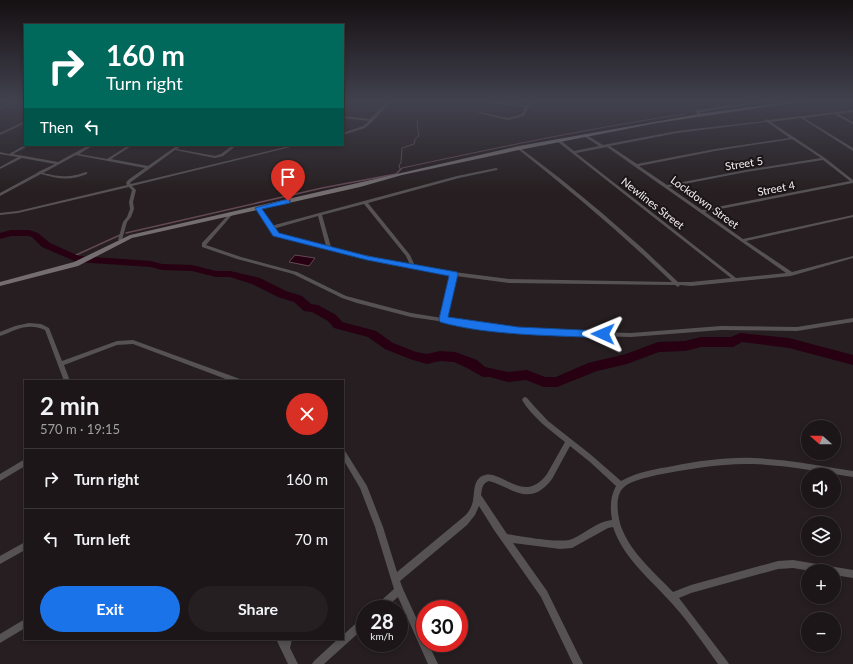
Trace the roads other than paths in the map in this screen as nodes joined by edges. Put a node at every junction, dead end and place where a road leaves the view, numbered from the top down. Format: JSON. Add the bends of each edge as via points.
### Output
{"nodes":[{"id":1,"x":602,"y":132,"type":"edge"},
{"id":2,"x":677,"y":132,"type":"edge"},
{"id":3,"x":785,"y":132,"type":"edge"},
{"id":4,"x":825,"y":132,"type":"edge"},
{"id":5,"x":585,"y":135,"type":"junction"},
{"id":6,"x":794,"y":138,"type":"junction"},
{"id":7,"x":559,"y":141,"type":"junction"},
{"id":8,"x":26,"y":146,"type":"edge"},
{"id":9,"x":90,"y":146,"type":"edge"},
{"id":10,"x":129,"y":146,"type":"edge"},
{"id":11,"x":178,"y":146,"type":"edge"},
{"id":12,"x":234,"y":146,"type":"edge"},
{"id":13,"x":285,"y":146,"type":"edge"},
{"id":14,"x":606,"y":146,"type":"junction"},
{"id":15,"x":519,"y":148,"type":"junction"},
{"id":16,"x":174,"y":149,"type":"junction"},
{"id":17,"x":853,"y":150,"type":"edge"},
{"id":18,"x":574,"y":152,"type":"junction"},
{"id":19,"x":0,"y":153,"type":"edge"},
{"id":20,"x":75,"y":154,"type":"junction"},
{"id":21,"x":9,"y":155,"type":"junction"},
{"id":22,"x":22,"y":157,"type":"junction"},
{"id":23,"x":215,"y":157,"type":"junction"},
{"id":24,"x":824,"y":159,"type":"junction"},
{"id":25,"x":107,"y":160,"type":"junction"},
{"id":26,"x":232,"y":160,"type":"junction"},
{"id":27,"x":58,"y":163,"type":"junction"},
{"id":28,"x":638,"y":165,"type":"junction"},
{"id":29,"x":148,"y":167,"type":"junction"},
{"id":30,"x":0,"y":168,"type":"edge"},
{"id":31,"x":496,"y":169,"type":"dead end"},
{"id":32,"x":86,"y":173,"type":"dead end"},
{"id":33,"x":39,"y":174,"type":"junction"},
{"id":34,"x":853,"y":182,"type":"edge"},
{"id":35,"x":129,"y":185,"type":"junction"},
{"id":36,"x":668,"y":186,"type":"junction"},
{"id":37,"x":0,"y":195,"type":"edge"},
{"id":38,"x":366,"y":203,"type":"junction"},
{"id":39,"x":258,"y":208,"type":"junction"},
{"id":40,"x":702,"y":211,"type":"junction"},
{"id":41,"x":0,"y":214,"type":"edge"},
{"id":42,"x":231,"y":214,"type":"junction"},
{"id":43,"x":320,"y":214,"type":"junction"},
{"id":44,"x":853,"y":216,"type":"edge"},
{"id":45,"x":270,"y":228,"type":"junction"},
{"id":46,"x":120,"y":240,"type":"junction"},
{"id":47,"x":742,"y":240,"type":"junction"},
{"id":48,"x":329,"y":248,"type":"junction"},
{"id":49,"x":853,"y":257,"type":"edge"},
{"id":50,"x":413,"y":267,"type":"junction"},
{"id":51,"x":454,"y":274,"type":"junction"},
{"id":52,"x":791,"y":274,"type":"junction"},
{"id":53,"x":736,"y":280,"type":"junction"},
{"id":54,"x":0,"y":284,"type":"edge"},
{"id":55,"x":678,"y":285,"type":"junction"},
{"id":56,"x":444,"y":319,"type":"junction"},
{"id":57,"x":853,"y":320,"type":"edge"},
{"id":58,"x":0,"y":334,"type":"edge"},
{"id":59,"x":61,"y":364,"type":"junction"},
{"id":60,"x":66,"y":380,"type":"edge"},
{"id":61,"x":235,"y":380,"type":"edge"},
{"id":62,"x":525,"y":400,"type":"dead end"},
{"id":63,"x":570,"y":441,"type":"junction"},
{"id":64,"x":344,"y":455,"type":"edge"},
{"id":65,"x":24,"y":463,"type":"edge"},
{"id":66,"x":853,"y":474,"type":"edge"},
{"id":67,"x":0,"y":478,"type":"edge"},
{"id":68,"x":620,"y":485,"type":"junction"},
{"id":69,"x":477,"y":494,"type":"junction"},
{"id":70,"x":616,"y":523,"type":"junction"},
{"id":71,"x":506,"y":538,"type":"junction"},
{"id":72,"x":24,"y":547,"type":"edge"},
{"id":73,"x":0,"y":560,"type":"edge"},
{"id":74,"x":853,"y":574,"type":"edge"},
{"id":75,"x":396,"y":579,"type":"junction"},
{"id":76,"x":399,"y":590,"type":"junction"},
{"id":77,"x":672,"y":597,"type":"junction"},
{"id":78,"x":388,"y":600,"type":"edge"},
{"id":79,"x":24,"y":624,"type":"edge"},
{"id":80,"x":356,"y":629,"type":"edge"},
{"id":81,"x":0,"y":639,"type":"edge"},
{"id":82,"x":280,"y":640,"type":"edge"},
{"id":83,"x":288,"y":640,"type":"edge"},
{"id":84,"x":344,"y":640,"type":"edge"},
{"id":85,"x":344,"y":640,"type":"edge"},
{"id":86,"x":285,"y":649,"type":"junction"},
{"id":87,"x":293,"y":664,"type":"edge"},
{"id":88,"x":317,"y":664,"type":"edge"},
{"id":89,"x":433,"y":664,"type":"edge"},
{"id":90,"x":578,"y":664,"type":"edge"},
{"id":91,"x":724,"y":664,"type":"edge"}],
"edges":[{"from":1,"to":5,"type":"street"},
{"from":2,"to":14,"type":"street"},
{"from":3,"to":6,"type":"street"},
{"from":4,"to":17,"type":"street"},
{"from":5,"to":7,"type":"street"},
{"from":5,"to":14,"type":"street","name":"Lockdown Street"},
{"from":6,"to":24,"type":"street"},
{"from":6,"to":28,"type":"street"},
{"from":7,"to":15,"type":"street"},
{"from":7,"to":18,"type":"street","name":"Newlines Street"},
{"from":8,"to":21,"type":"street"},
{"from":9,"to":20,"type":"street"},
{"from":10,"to":25,"type":"street"},
{"from":11,"to":16,"type":"street"},
{"from":12,"to":23,"type":"street"},
{"from":13,"to":26,"type":"street"},
{"from":14,"to":18,"type":"street"},
{"from":14,"to":28,"type":"street","name":"Lockdown Street"},
{"from":15,"to":39,"type":"street"},
{"from":15,"to":55,"type":"street","via":[[622,232]]},
{"from":16,"to":23,"type":"street"},
{"from":16,"to":29,"type":"street"},
{"from":18,"to":53,"type":"street","name":"Newlines Street"},
{"from":19,"to":21,"type":"street"},
{"from":20,"to":25,"type":"street"},
{"from":20,"to":27,"type":"street"},
{"from":21,"to":22,"type":"street"},
{"from":22,"to":27,"type":"street"},
{"from":22,"to":30,"type":"street"},
{"from":23,"to":26,"type":"street"},
{"from":24,"to":34,"type":"street"},
{"from":24,"to":36,"type":"street","name":"Street 5"},
{"from":25,"to":29,"type":"street"},
{"from":26,"to":35,"type":"street"},
{"from":27,"to":33,"type":"street"},
{"from":28,"to":36,"type":"street","name":"Lockdown Street"},
{"from":29,"to":35,"type":"street","via":[[129,181]]},
{"from":31,"to":38,"type":"street"},
{"from":32,"to":33,"type":"street","via":[[74,178]]},
{"from":33,"to":37,"type":"street"},
{"from":34,"to":40,"type":"street","name":"Street 4"},
{"from":35,"to":41,"type":"street"},
{"from":35,"to":46,"type":"street","via":[[134,190],[132,209]]},
{"from":36,"to":40,"type":"street","name":"Lockdown Street"},
{"from":38,"to":43,"type":"street"},
{"from":38,"to":50,"type":"street","via":[[408,256]]},
{"from":39,"to":42,"type":"street"},
{"from":39,"to":45,"type":"street"},
{"from":40,"to":47,"type":"street","name":"Lockdown Street"},
{"from":42,"to":46,"type":"street"},
{"from":42,"to":56,"type":"street","via":[[204,246],[295,273],[357,301]]},
{"from":43,"to":45,"type":"street"},
{"from":43,"to":48,"type":"street"},
{"from":44,"to":47,"type":"street"},
{"from":45,"to":48,"type":"street","via":[[276,235]]},
{"from":46,"to":54,"type":"street","via":[[76,264]]},
{"from":47,"to":52,"type":"street","name":"Lockdown Street"},
{"from":48,"to":50,"type":"street"},
{"from":49,"to":52,"type":"street"},
{"from":50,"to":51,"type":"street"},
{"from":51,"to":55,"type":"street","via":[[509,281]]},
{"from":51,"to":56,"type":"street"},
{"from":52,"to":53,"type":"street"},
{"from":53,"to":55,"type":"street"},
{"from":56,"to":57,"type":"street","via":[[525,331],[631,335],[721,328],[797,329]]},
{"from":58,"to":59,"type":"street","via":[[26,324],[44,327],[49,332]]},
{"from":59,"to":60,"type":"street"},
{"from":59,"to":61,"type":"street","via":[[128,341],[140,343]]},
{"from":62,"to":63,"type":"street","via":[[534,412]]},
{"from":63,"to":68,"type":"street"},
{"from":63,"to":69,"type":"street","via":[[545,482],[535,489],[513,489],[487,477],[483,479]]},
{"from":64,"to":75,"type":"street","via":[[363,486],[380,527]]},
{"from":65,"to":67,"type":"street"},
{"from":66,"to":68,"type":"street","via":[[760,461],[728,461],[673,469],[633,478]]},
{"from":68,"to":70,"type":"street","via":[[615,496]]},
{"from":69,"to":71,"type":"street"},
{"from":69,"to":75,"type":"street","via":[[473,512],[464,522]]},
{"from":70,"to":71,"type":"street","via":[[606,524],[572,544],[560,545]]},
{"from":70,"to":77,"type":"street","via":[[631,553]]},
{"from":71,"to":90,"type":"street","via":[[544,594]]},
{"from":72,"to":73,"type":"street"},
{"from":74,"to":77,"type":"street","via":[[793,564],[778,565]]},
{"from":75,"to":76,"type":"street"},
{"from":76,"to":78,"type":"street"},
{"from":76,"to":89,"type":"street"},
{"from":77,"to":91,"type":"street"},
{"from":79,"to":81,"type":"street"},
{"from":80,"to":84,"type":"street"},
{"from":82,"to":86,"type":"street"},
{"from":83,"to":86,"type":"street"},
{"from":85,"to":88,"type":"street"},
{"from":86,"to":87,"type":"street"}]}
